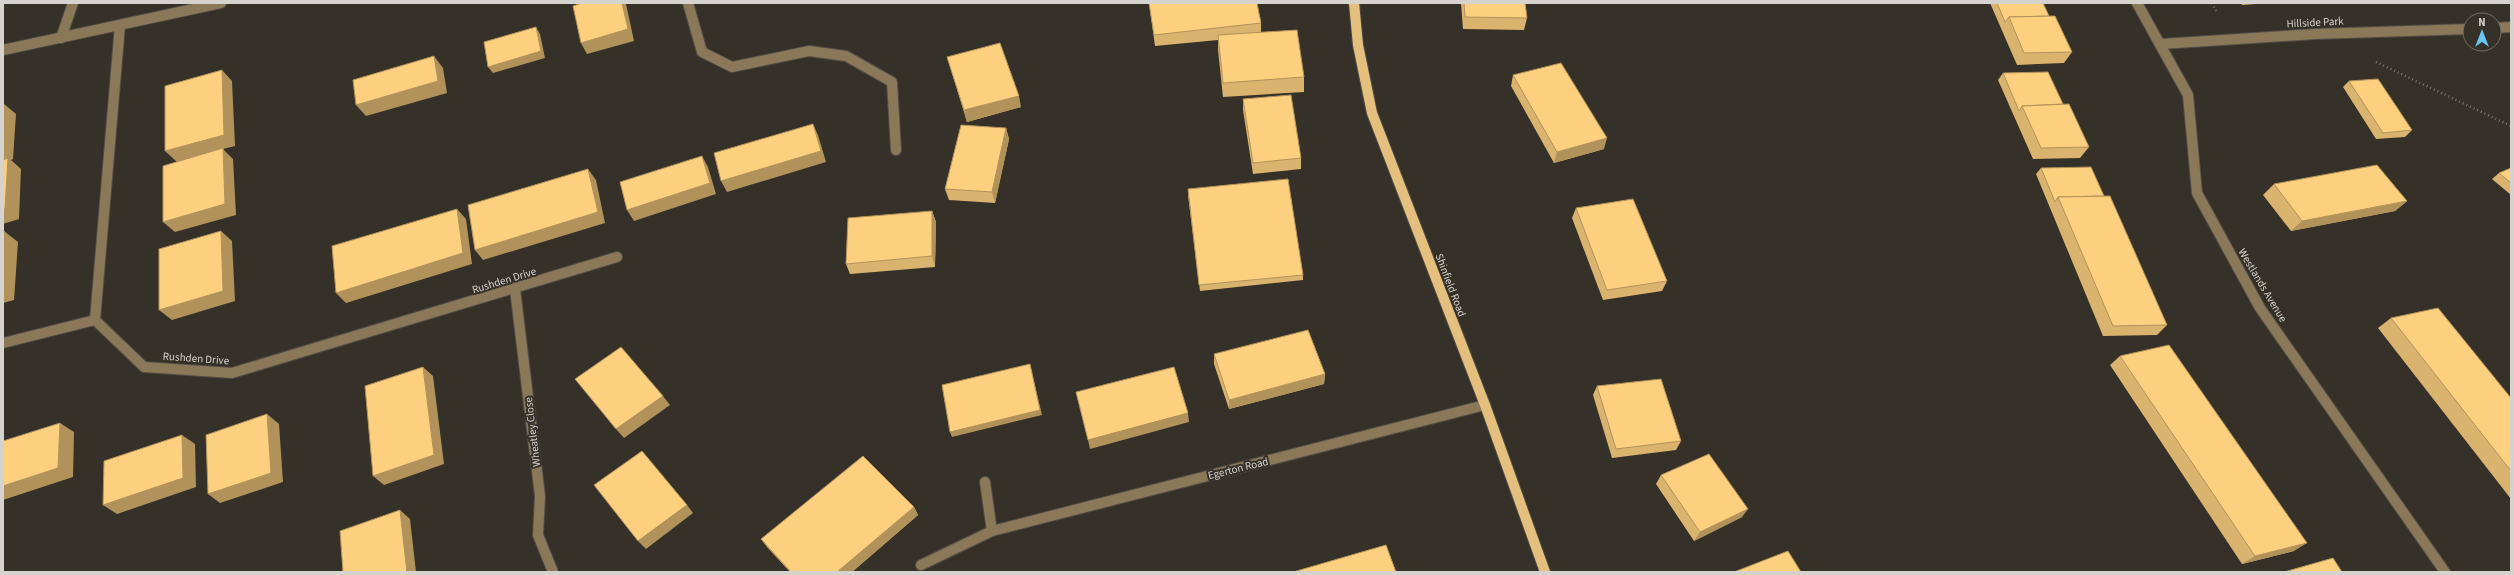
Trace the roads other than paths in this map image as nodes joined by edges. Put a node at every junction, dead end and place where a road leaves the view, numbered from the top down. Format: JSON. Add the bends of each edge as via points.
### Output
{"nodes":[{"id":1,"x":73,"y":3,"type":"edge"},
{"id":2,"x":221,"y":3,"type":"edge"},
{"id":3,"x":688,"y":3,"type":"edge"},
{"id":4,"x":1354,"y":3,"type":"edge"},
{"id":5,"x":2137,"y":3,"type":"edge"},
{"id":6,"x":120,"y":25,"type":"junction"},
{"id":7,"x":2462,"y":29,"type":"edge"},
{"id":8,"x":61,"y":38,"type":"junction"},
{"id":9,"x":2161,"y":44,"type":"junction"},
{"id":10,"x":3,"y":50,"type":"edge"},
{"id":11,"x":896,"y":150,"type":"dead end"},
{"id":12,"x":617,"y":257,"type":"dead end"},
{"id":13,"x":515,"y":290,"type":"junction"},
{"id":14,"x":95,"y":320,"type":"junction"},
{"id":15,"x":3,"y":343,"type":"edge"},
{"id":16,"x":1485,"y":406,"type":"junction"},
{"id":17,"x":985,"y":482,"type":"dead end"},
{"id":18,"x":992,"y":531,"type":"junction"},
{"id":19,"x":921,"y":565,"type":"dead end"},
{"id":20,"x":553,"y":572,"type":"edge"},
{"id":21,"x":1544,"y":572,"type":"edge"},
{"id":22,"x":2444,"y":572,"type":"edge"}],
"edges":[{"from":1,"to":8,"type":"street"},
{"from":2,"to":6,"type":"street"},
{"from":3,"to":11,"type":"street","via":[[702,52],[732,67],[809,51],[846,56],[892,82]]},
{"from":4,"to":16,"type":"main road","name":"Shinfield Road","via":[[1358,45],[1372,113]]},
{"from":5,"to":9,"type":"street","name":"Westlands Avenue"},
{"from":6,"to":8,"type":"street"},
{"from":6,"to":14,"type":"street"},
{"from":7,"to":9,"type":"street","name":"Hillside Park","via":[[2315,34]]},
{"from":8,"to":10,"type":"street"},
{"from":9,"to":22,"type":"street","name":"Westlands Avenue","via":[[2188,95],[2197,193],[2260,308]]},
{"from":12,"to":13,"type":"street","name":"Rushden Drive"},
{"from":13,"to":14,"type":"street","name":"Rushden Drive","via":[[232,373],[144,366]]},
{"from":13,"to":20,"type":"street","name":"Wheatley Close","via":[[540,496],[538,535]]},
{"from":14,"to":15,"type":"street"},
{"from":16,"to":18,"type":"street","name":"Egerton Road"},
{"from":16,"to":21,"type":"main road","name":"Shinfield Road"},
{"from":17,"to":18,"type":"street"},
{"from":18,"to":19,"type":"street","name":"Egerton Road"}]}
